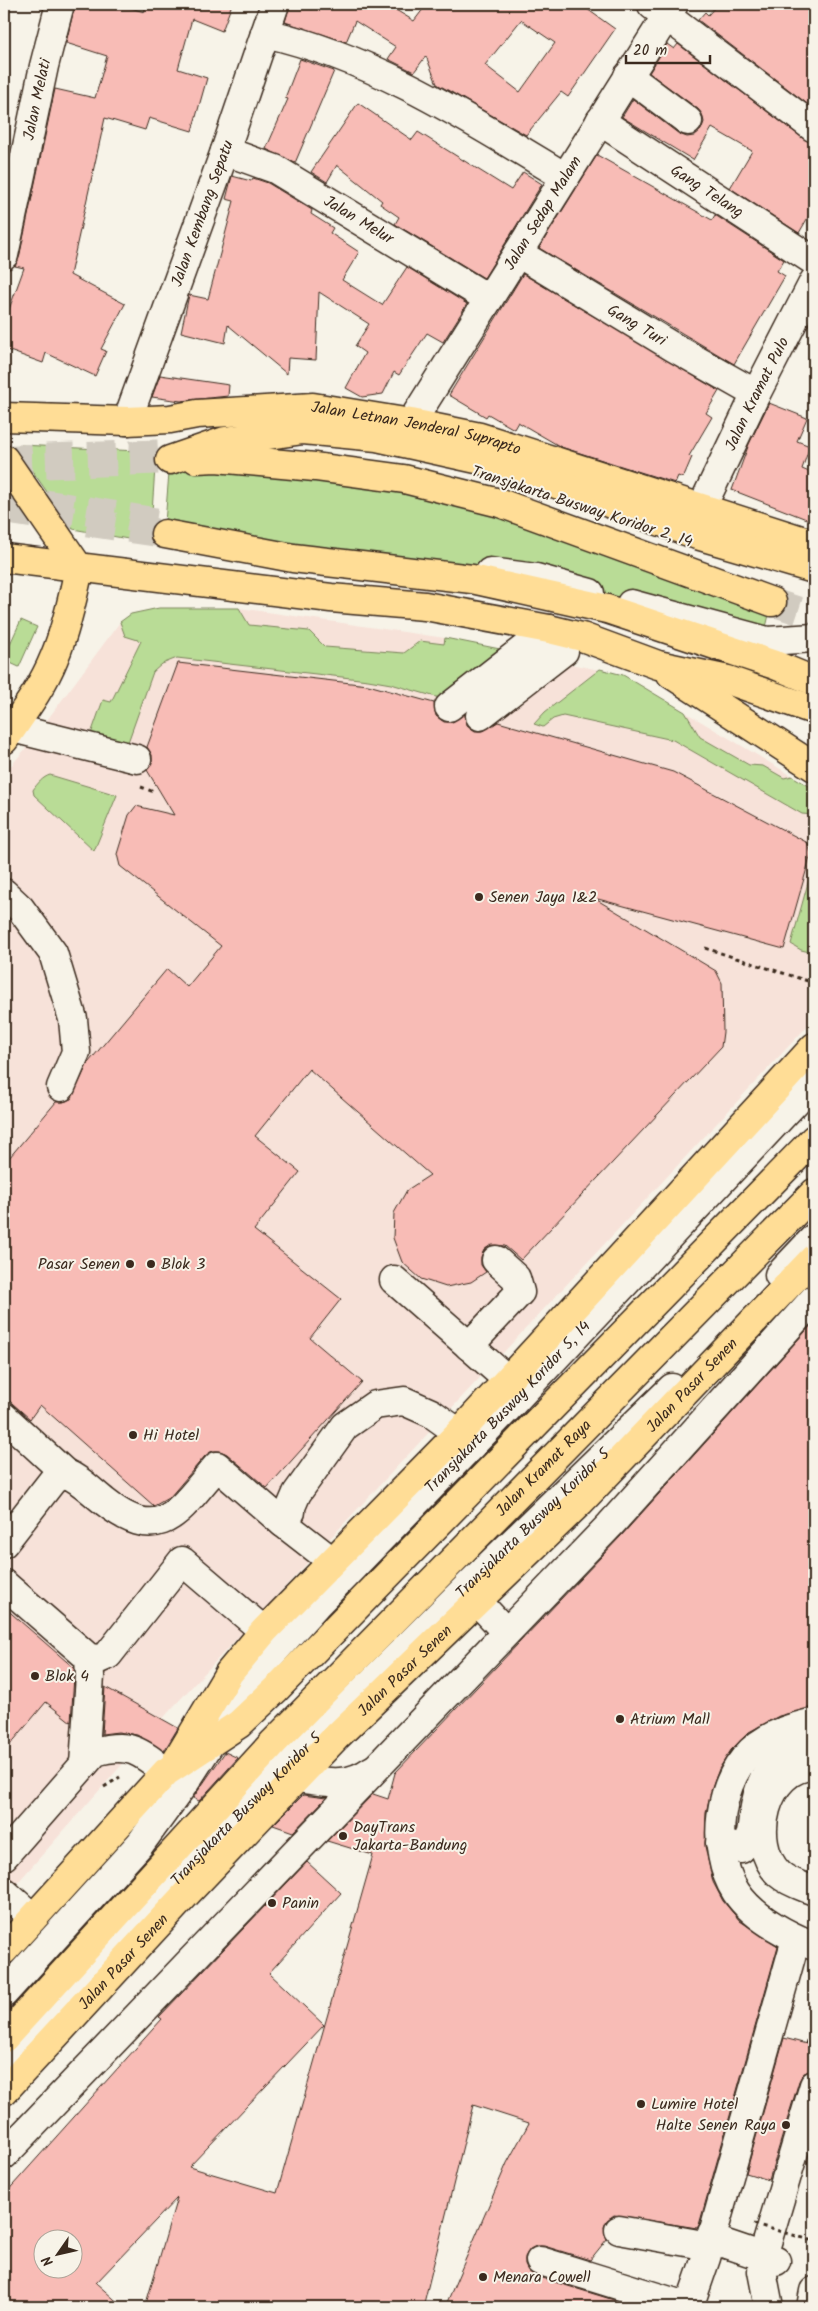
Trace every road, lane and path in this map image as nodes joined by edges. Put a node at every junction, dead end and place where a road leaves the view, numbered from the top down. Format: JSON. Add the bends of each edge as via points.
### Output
{"nodes":[{"id":1,"x":60,"y":4,"type":"edge"},
{"id":2,"x":275,"y":4,"type":"edge"},
{"id":3,"x":664,"y":8,"type":"edge"},
{"id":4,"x":265,"y":33,"type":"junction"},
{"id":5,"x":628,"y":76,"type":"junction"},
{"id":6,"x":600,"y":121,"type":"junction"},
{"id":7,"x":688,"y":121,"type":"dead end"},
{"id":8,"x":814,"y":128,"type":"edge"},
{"id":9,"x":225,"y":151,"type":"junction"},
{"id":10,"x":565,"y":176,"type":"junction"},
{"id":11,"x":518,"y":253,"type":"junction"},
{"id":12,"x":4,"y":255,"type":"edge"},
{"id":13,"x":814,"y":261,"type":"edge"},
{"id":14,"x":814,"y":281,"type":"edge"},
{"id":15,"x":488,"y":299,"type":"junction"},
{"id":16,"x":756,"y":394,"type":"junction"},
{"id":17,"x":4,"y":417,"type":"edge"},
{"id":18,"x":127,"y":421,"type":"junction"},
{"id":19,"x":411,"y":423,"type":"junction"},
{"id":20,"x":225,"y":441,"type":"junction"},
{"id":21,"x":4,"y":459,"type":"edge"},
{"id":22,"x":701,"y":509,"type":"junction"},
{"id":23,"x":165,"y":529,"type":"joint"},
{"id":24,"x":814,"y":544,"type":"edge"},
{"id":25,"x":4,"y":558,"type":"edge"},
{"id":26,"x":79,"y":568,"type":"junction"},
{"id":27,"x":814,"y":569,"type":"edge"},
{"id":28,"x":814,"y":580,"type":"edge"},
{"id":29,"x":772,"y":602,"type":"tunnel mouth"},
{"id":30,"x":814,"y":638,"type":"edge"},
{"id":31,"x":556,"y":640,"type":"junction"},
{"id":32,"x":658,"y":665,"type":"junction"},
{"id":33,"x":814,"y":681,"type":"edge"},
{"id":34,"x":449,"y":707,"type":"dead end"},
{"id":35,"x":814,"y":710,"type":"edge"},
{"id":36,"x":480,"y":716,"type":"dead end"},
{"id":37,"x":8,"y":734,"type":"edge"},
{"id":38,"x":137,"y":759,"type":"dead end"},
{"id":39,"x":814,"y":767,"type":"edge"},
{"id":40,"x":4,"y":892,"type":"edge"},
{"id":41,"x":705,"y":948,"type":"dead end"},
{"id":42,"x":814,"y":983,"type":"edge"},
{"id":43,"x":814,"y":1047,"type":"edge"},
{"id":44,"x":814,"y":1082,"type":"edge"},
{"id":45,"x":61,"y":1087,"type":"dead end"},
{"id":46,"x":814,"y":1138,"type":"edge"},
{"id":47,"x":814,"y":1194,"type":"edge"},
{"id":48,"x":814,"y":1238,"type":"edge"},
{"id":49,"x":814,"y":1258,"type":"edge"},
{"id":50,"x":496,"y":1260,"type":"dead end"},
{"id":51,"x":394,"y":1280,"type":"dead end"},
{"id":52,"x":814,"y":1299,"type":"edge"},
{"id":53,"x":469,"y":1346,"type":"junction"},
{"id":54,"x":508,"y":1380,"type":"junction"},
{"id":55,"x":4,"y":1418,"type":"edge"},
{"id":56,"x":459,"y":1433,"type":"junction"},
{"id":57,"x":64,"y":1473,"type":"junction"},
{"id":58,"x":580,"y":1502,"type":"junction"},
{"id":59,"x":287,"y":1518,"type":"junction"},
{"id":60,"x":610,"y":1525,"type":"junction"},
{"id":61,"x":4,"y":1543,"type":"edge"},
{"id":62,"x":336,"y":1557,"type":"junction"},
{"id":63,"x":4,"y":1584,"type":"edge"},
{"id":64,"x":478,"y":1602,"type":"junction"},
{"id":65,"x":264,"y":1631,"type":"junction"},
{"id":66,"x":506,"y":1632,"type":"junction"},
{"id":67,"x":89,"y":1658,"type":"junction"},
{"id":68,"x":814,"y":1722,"type":"edge"},
{"id":69,"x":213,"y":1741,"type":"junction"},
{"id":70,"x":814,"y":1743,"type":"edge"},
{"id":71,"x":385,"y":1760,"type":"junction"},
{"id":72,"x":84,"y":1764,"type":"junction"},
{"id":73,"x":814,"y":1766,"type":"edge"},
{"id":74,"x":170,"y":1769,"type":"junction"},
{"id":75,"x":297,"y":1778,"type":"junction"},
{"id":76,"x":720,"y":1843,"type":"junction"},
{"id":77,"x":4,"y":1856,"type":"edge"},
{"id":78,"x":814,"y":1891,"type":"edge"},
{"id":79,"x":4,"y":1892,"type":"edge"},
{"id":80,"x":33,"y":1918,"type":"junction"},
{"id":81,"x":6,"y":1942,"type":"edge"},
{"id":82,"x":805,"y":1942,"type":"edge"},
{"id":83,"x":4,"y":1993,"type":"edge"},
{"id":84,"x":814,"y":2019,"type":"edge"},
{"id":85,"x":4,"y":2038,"type":"edge"},
{"id":86,"x":806,"y":2044,"type":"dead end"},
{"id":87,"x":4,"y":2069,"type":"edge"},
{"id":88,"x":814,"y":2085,"type":"edge"},
{"id":89,"x":4,"y":2091,"type":"edge"},
{"id":90,"x":814,"y":2118,"type":"edge"},
{"id":91,"x":4,"y":2155,"type":"edge"},
{"id":92,"x":754,"y":2224,"type":"dead end"},
{"id":93,"x":619,"y":2230,"type":"dead end"},
{"id":94,"x":814,"y":2241,"type":"edge"},
{"id":95,"x":709,"y":2246,"type":"junction"},
{"id":96,"x":540,"y":2261,"type":"dead end"},
{"id":97,"x":767,"y":2281,"type":"edge"},
{"id":98,"x":814,"y":2291,"type":"edge"},
{"id":99,"x":689,"y":2307,"type":"edge"},
{"id":100,"x":811,"y":2307,"type":"edge"}],
"edges":[{"from":1,"to":12,"type":"street","name":"Jalan Melati"},
{"from":2,"to":4,"type":"street","name":"Jalan Kembang Sepatu"},
{"from":3,"to":5,"type":"street","name":"Jalan Sedap Malam"},
{"from":3,"to":8,"type":"street"},
{"from":4,"to":9,"type":"street","name":"Jalan Kembang Sepatu"},
{"from":4,"to":10,"type":"street","via":[[308,43],[380,71],[466,116]]},
{"from":5,"to":6,"type":"street","name":"Jalan Sedap Malam"},
{"from":5,"to":7,"type":"street"},
{"from":6,"to":10,"type":"street","name":"Jalan Sedap Malam"},
{"from":6,"to":13,"type":"street","name":"Gang Telang"},
{"from":9,"to":15,"type":"street","name":"Jalan Melur","via":[[275,170]]},
{"from":9,"to":18,"type":"street","name":"Jalan Kembang Sepatu"},
{"from":10,"to":11,"type":"street","name":"Jalan Sedap Malam"},
{"from":11,"to":15,"type":"street","name":"Jalan Sedap Malam"},
{"from":11,"to":16,"type":"street","name":"Gang Turi"},
{"from":14,"to":16,"type":"street","name":"Jalan Kramat Pulo"},
{"from":15,"to":19,"type":"street","name":"Jalan Sedap Malam"},
{"from":16,"to":22,"type":"street","name":"Jalan Kramat Pulo"},
{"from":17,"to":18,"type":"main road","name":"Jalan Letnan Jenderal Suprapto"},
{"from":18,"to":19,"type":"main road","name":"Jalan Letnan Jenderal Suprapto","via":[[313,407]]},
{"from":19,"to":22,"type":"main road","name":"Jalan Letnan Jenderal Suprapto","via":[[480,437]]},
{"from":20,"to":27,"type":"main road","name":"Jalan Letnan Jenderal Suprapto","via":[[303,430],[377,437],[504,465],[697,535]]},
{"from":20,"to":28,"type":"street","name":"Transjakarta Busway Koridor 2, 14","via":[[305,439],[374,446],[502,477],[645,530]]},
{"from":20,"to":29,"type":"main road","name":"Jalan Letnan Jenderal Suprapto","via":[[170,456],[315,467],[404,479],[500,503]]},
{"from":21,"to":26,"type":"main road"},
{"from":22,"to":24,"type":"main road","name":"Jalan Letnan Jenderal Suprapto"},
{"from":23,"to":30,"type":"street","via":[[536,578],[767,641]]},
{"from":23,"to":33,"type":"main road","via":[[293,558],[472,579],[598,607]]},
{"from":25,"to":26,"type":"main road"},
{"from":26,"to":31,"type":"main road","via":[[425,606]]},
{"from":26,"to":37,"type":"main road","via":[[54,658],[33,699]]},
{"from":31,"to":32,"type":"main road","via":[[582,637]]},
{"from":31,"to":34,"type":"street"},
{"from":31,"to":36,"type":"street"},
{"from":32,"to":35,"type":"main road","via":[[728,680]]},
{"from":32,"to":39,"type":"main road"},
{"from":37,"to":38,"type":"street"},
{"from":40,"to":45,"type":"street","via":[[37,929],[53,953],[73,1019],[76,1052]]},
{"from":41,"to":42,"type":"path"},
{"from":43,"to":54,"type":"main road"},
{"from":44,"to":69,"type":"street","name":"Transjakarta Busway Koridor 5, 14","via":[[507,1409],[316,1605],[258,1669]]},
{"from":46,"to":69,"type":"main road","via":[[276,1688],[239,1724]]},
{"from":47,"to":85,"type":"main road","name":"Jalan Kramat Raya","via":[[274,1742]]},
{"from":48,"to":87,"type":"street","name":"Transjakarta Busway Koridor 5","via":[[674,1386],[208,1846]]},
{"from":49,"to":58,"type":"main road","name":"Jalan Pasar Senen"},
{"from":50,"to":53,"type":"street","via":[[516,1278],[520,1292]]},
{"from":51,"to":53,"type":"street"},
{"from":52,"to":60,"type":"street"},
{"from":53,"to":54,"type":"street"},
{"from":54,"to":56,"type":"main road"},
{"from":55,"to":57,"type":"street"},
{"from":56,"to":59,"type":"street","via":[[431,1413],[404,1401],[375,1405],[345,1426],[297,1493]]},
{"from":56,"to":62,"type":"main road"},
{"from":57,"to":59,"type":"street","via":[[74,1477],[118,1512],[133,1520],[156,1523],[178,1511],[217,1466]]},
{"from":57,"to":61,"type":"street","via":[[54,1480]]},
{"from":58,"to":60,"type":"street"},
{"from":58,"to":64,"type":"main road","name":"Jalan Pasar Senen"},
{"from":59,"to":62,"type":"street"},
{"from":60,"to":66,"type":"street"},
{"from":62,"to":65,"type":"main road"},
{"from":63,"to":67,"type":"street"},
{"from":64,"to":66,"type":"street"},
{"from":64,"to":75,"type":"main road","name":"Jalan Pasar Senen"},
{"from":65,"to":67,"type":"street","via":[[182,1561],[108,1655],[99,1659]]},
{"from":65,"to":74,"type":"main road","via":[[229,1673]]},
{"from":66,"to":71,"type":"street"},
{"from":67,"to":72,"type":"street"},
{"from":68,"to":76,"type":"street","via":[[782,1730],[757,1746],[734,1773],[724,1806]]},
{"from":69,"to":74,"type":"main road"},
{"from":69,"to":83,"type":"street","via":[[140,1844]]},
{"from":70,"to":76,"type":"street","via":[[793,1749],[772,1767],[758,1788],[751,1840],[741,1849]]},
{"from":71,"to":75,"type":"street","via":[[359,1780],[334,1783]]},
{"from":71,"to":91,"type":"street"},
{"from":72,"to":74,"type":"street","via":[[94,1752],[112,1747],[140,1751]]},
{"from":72,"to":77,"type":"street"},
{"from":73,"to":78,"type":"street","via":[[803,1766],[782,1780],[769,1801],[762,1832],[765,1853],[780,1874]]},
{"from":74,"to":80,"type":"main road"},
{"from":75,"to":89,"type":"main road","name":"Jalan Pasar Senen"},
{"from":76,"to":82,"type":"street","via":[[727,1876],[737,1894],[748,1906]]},
{"from":79,"to":80,"type":"street"},
{"from":80,"to":81,"type":"main road"},
{"from":82,"to":95,"type":"street"},
{"from":84,"to":86,"type":"path"},
{"from":88,"to":97,"type":"street"},
{"from":90,"to":97,"type":"street"},
{"from":92,"to":94,"type":"path","bridge":true},
{"from":93,"to":95,"type":"street"},
{"from":95,"to":97,"type":"street","via":[[720,2242]]},
{"from":95,"to":99,"type":"street"},
{"from":96,"to":99,"type":"street"},
{"from":98,"to":100,"type":"street"}]}
